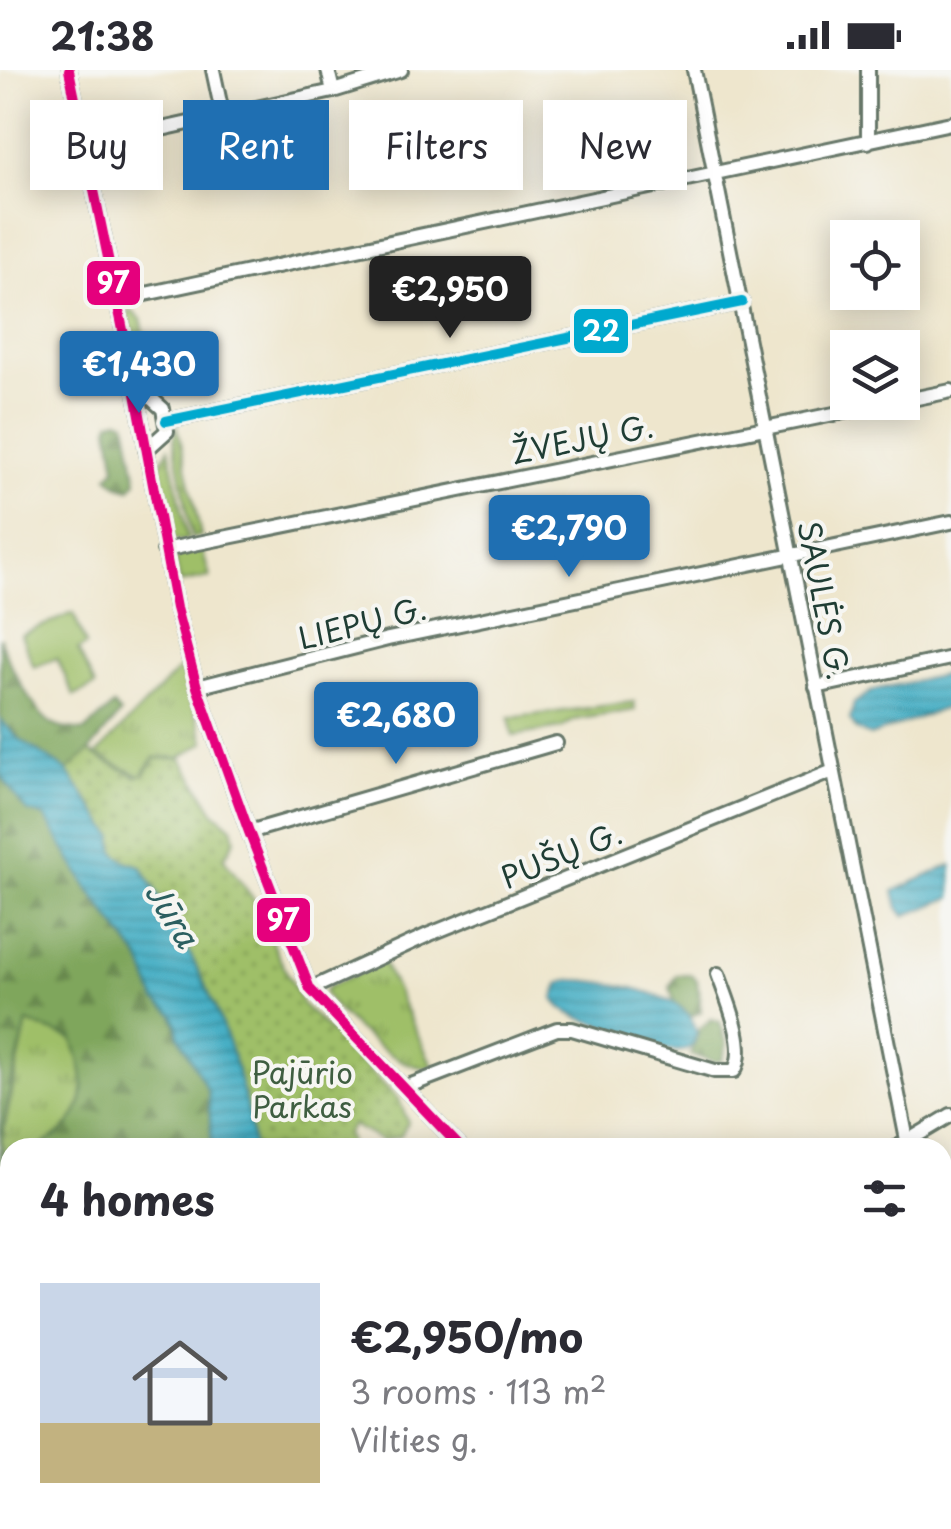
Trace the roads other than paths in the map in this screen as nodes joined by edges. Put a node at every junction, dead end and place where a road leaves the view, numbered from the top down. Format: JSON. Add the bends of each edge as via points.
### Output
{"nodes":[{"id":1,"x":70,"y":70,"type":"edge"},
{"id":2,"x":213,"y":70,"type":"edge"},
{"id":3,"x":328,"y":70,"type":"edge"},
{"id":4,"x":401,"y":70,"type":"edge"},
{"id":5,"x":694,"y":70,"type":"edge"},
{"id":6,"x":868,"y":70,"type":"edge"},
{"id":7,"x":333,"y":91,"type":"junction"},
{"id":8,"x":76,"y":100,"type":"edge"},
{"id":9,"x":219,"y":100,"type":"edge"},
{"id":10,"x":295,"y":100,"type":"edge"},
{"id":11,"x":951,"y":123,"type":"edge"},
{"id":12,"x":868,"y":142,"type":"junction"},
{"id":13,"x":716,"y":174,"type":"junction"},
{"id":14,"x":94,"y":190,"type":"edge"},
{"id":15,"x":117,"y":300,"type":"junction"},
{"id":16,"x":742,"y":302,"type":"junction"},
{"id":17,"x":134,"y":383,"type":"junction"},
{"id":18,"x":951,"y":391,"type":"edge"},
{"id":19,"x":920,"y":397,"type":"edge"},
{"id":20,"x":830,"y":414,"type":"edge"},
{"id":21,"x":166,"y":422,"type":"junction"},
{"id":22,"x":766,"y":426,"type":"junction"},
{"id":23,"x":146,"y":450,"type":"junction"},
{"id":24,"x":951,"y":522,"type":"edge"},
{"id":25,"x":164,"y":550,"type":"junction"},
{"id":26,"x":790,"y":556,"type":"junction"},
{"id":27,"x":951,"y":658,"type":"edge"},
{"id":28,"x":197,"y":687,"type":"junction"},
{"id":29,"x":816,"y":687,"type":"junction"},
{"id":30,"x":556,"y":743,"type":"dead end"},
{"id":31,"x":833,"y":771,"type":"junction"},
{"id":32,"x":248,"y":832,"type":"junction"},
{"id":33,"x":718,"y":974,"type":"dead end"},
{"id":34,"x":310,"y":989,"type":"junction"},
{"id":35,"x":406,"y":1087,"type":"junction"},
{"id":36,"x":951,"y":1114,"type":"edge"},
{"id":37,"x":451,"y":1138,"type":"edge"},
{"id":38,"x":901,"y":1138,"type":"edge"},
{"id":39,"x":912,"y":1138,"type":"edge"}],
"edges":[{"from":1,"to":8,"type":"street"},
{"from":2,"to":9,"type":"street"},
{"from":3,"to":7,"type":"street"},
{"from":4,"to":7,"type":"street"},
{"from":5,"to":13,"type":"street","name":"SAULĖS G."},
{"from":6,"to":12,"type":"street"},
{"from":7,"to":10,"type":"street"},
{"from":11,"to":12,"type":"street"},
{"from":12,"to":13,"type":"street"},
{"from":13,"to":15,"type":"street"},
{"from":13,"to":16,"type":"street","name":"SAULĖS G."},
{"from":14,"to":15,"type":"street"},
{"from":15,"to":17,"type":"street"},
{"from":16,"to":21,"type":"street"},
{"from":16,"to":22,"type":"street","name":"SAULĖS G."},
{"from":17,"to":21,"type":"street","via":[[163,409]]},
{"from":17,"to":23,"type":"street"},
{"from":18,"to":19,"type":"street"},
{"from":20,"to":22,"type":"street","name":"ŽVEJŲ G."},
{"from":21,"to":23,"type":"street","via":[[168,431]]},
{"from":22,"to":25,"type":"street","name":"ŽVEJŲ G."},
{"from":22,"to":26,"type":"street","name":"SAULĖS G."},
{"from":23,"to":25,"type":"street"},
{"from":24,"to":26,"type":"street","name":"LIEPŲ G."},
{"from":25,"to":28,"type":"street"},
{"from":26,"to":28,"type":"street","name":"LIEPŲ G.","via":[[388,639]]},
{"from":26,"to":29,"type":"street","name":"SAULĖS G."},
{"from":27,"to":29,"type":"street"},
{"from":28,"to":32,"type":"street"},
{"from":29,"to":31,"type":"street","name":"SAULĖS G."},
{"from":30,"to":32,"type":"street"},
{"from":31,"to":34,"type":"street","name":"PUŠŲ G."},
{"from":31,"to":38,"type":"street","name":"SAULĖS G."},
{"from":32,"to":34,"type":"street"},
{"from":33,"to":35,"type":"street","via":[[734,1020],[734,1070],[715,1072],[572,1028]]},
{"from":34,"to":35,"type":"street"},
{"from":35,"to":37,"type":"street"},
{"from":36,"to":39,"type":"street"}]}
